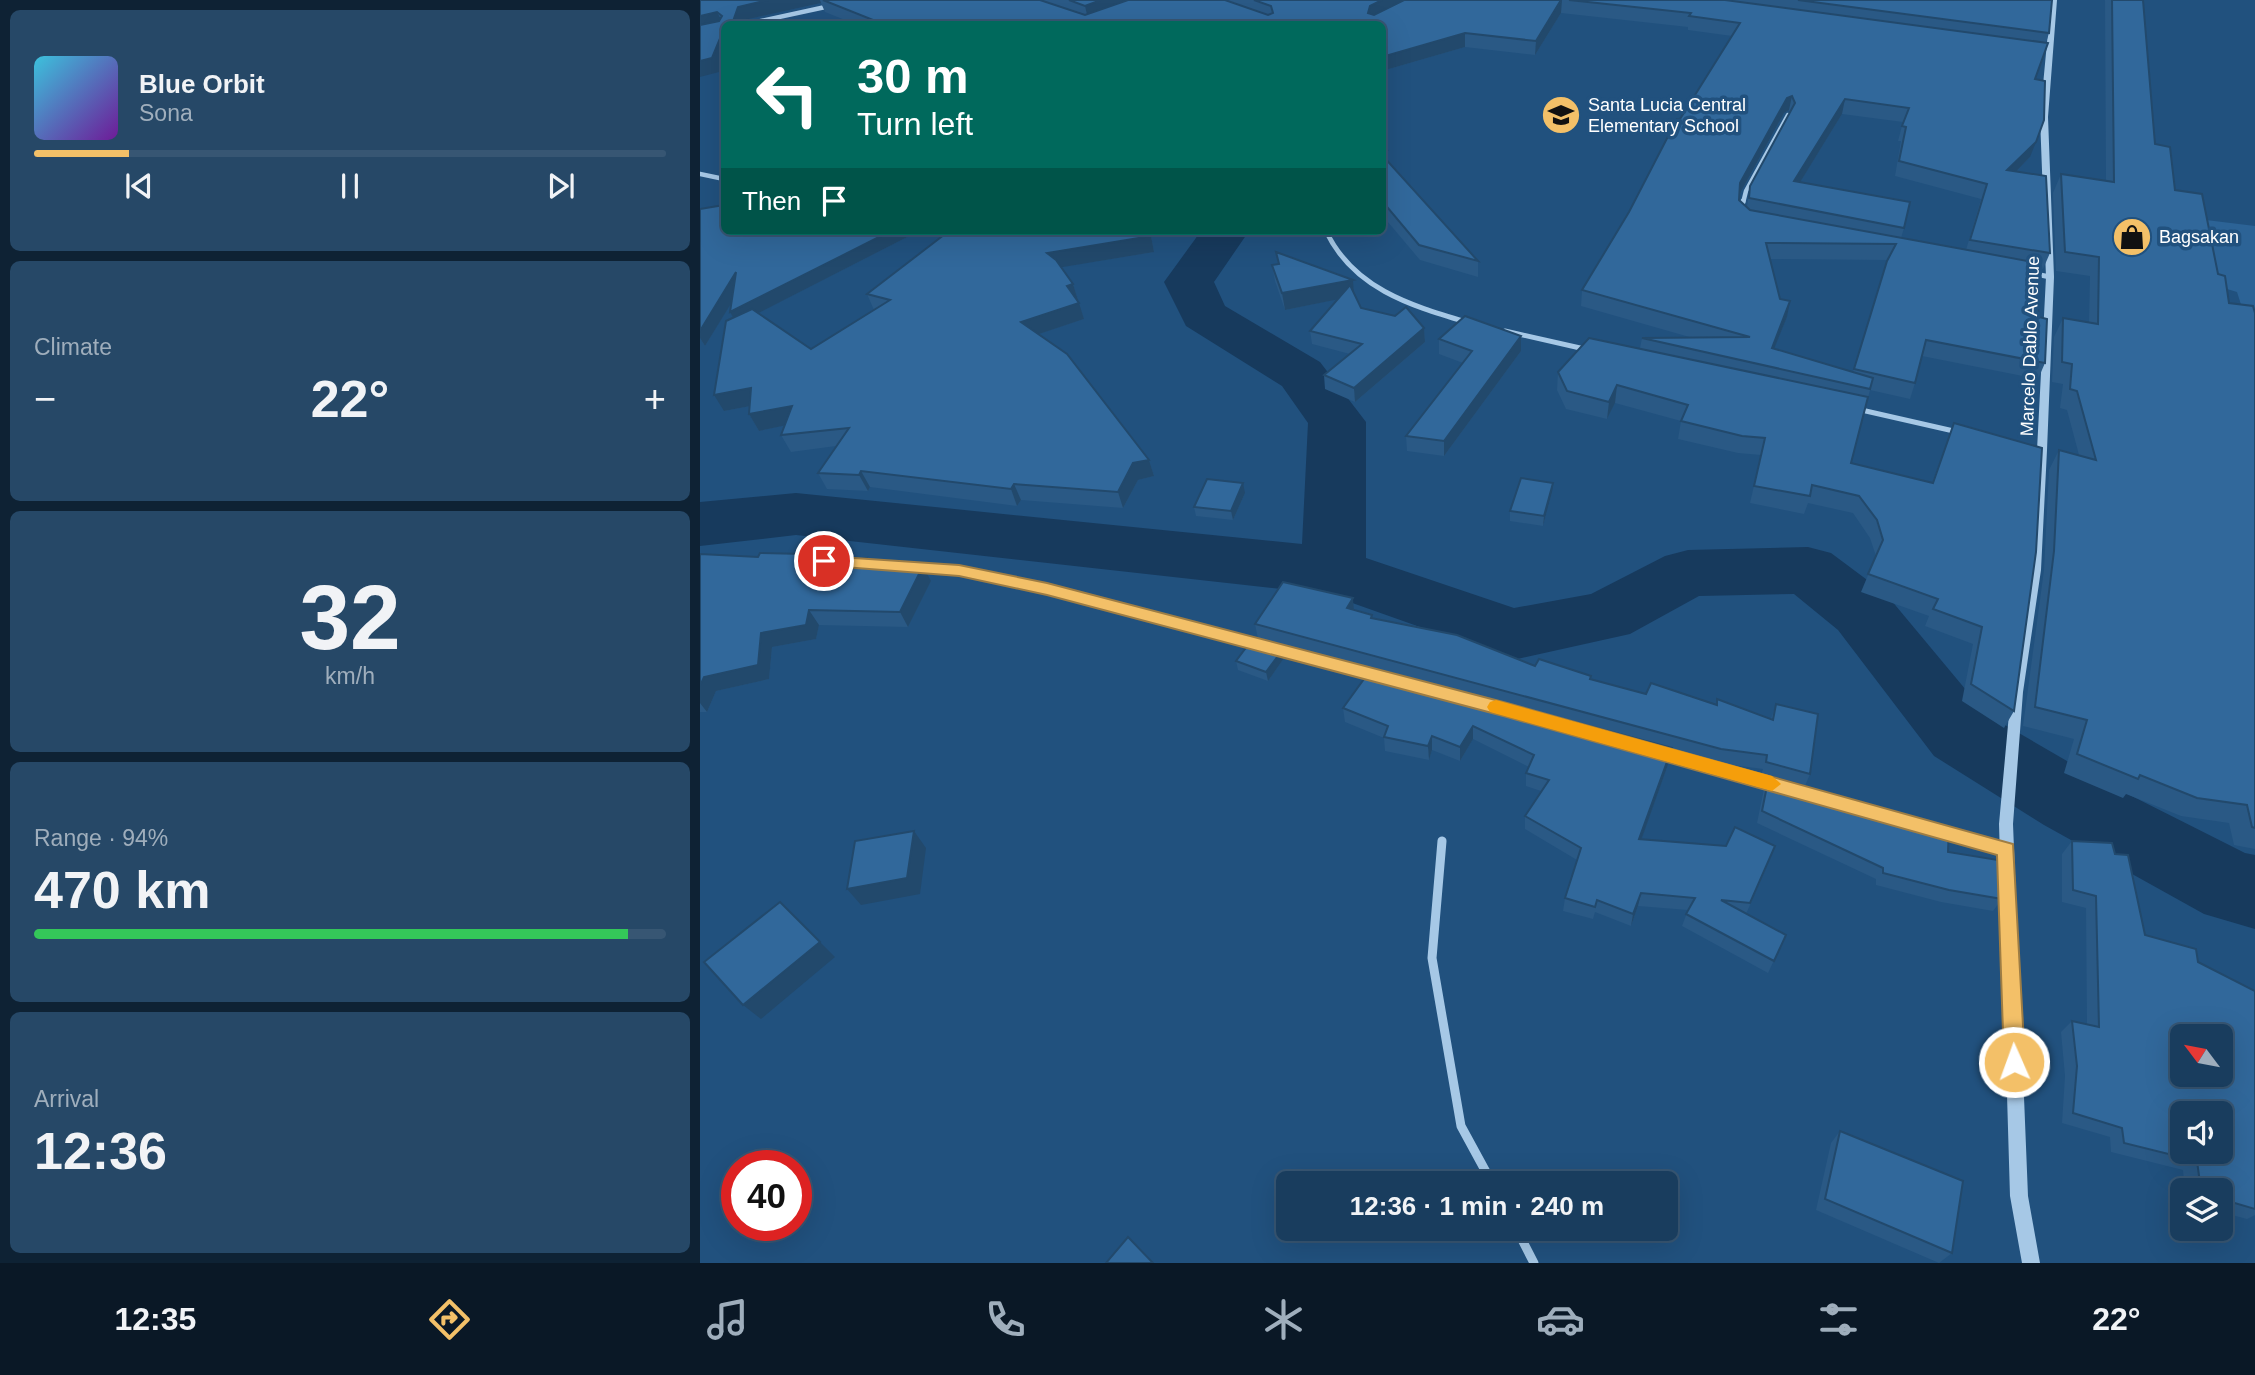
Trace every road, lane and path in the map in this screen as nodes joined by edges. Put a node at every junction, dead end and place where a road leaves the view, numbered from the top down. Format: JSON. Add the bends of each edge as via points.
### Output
{"nodes":[{"id":1,"x":2054,"y":3,"type":"edge"},
{"id":2,"x":834,"y":5,"type":"edge"},
{"id":3,"x":2042,"y":5,"type":"edge"},
{"id":4,"x":762,"y":21,"type":"edge"},
{"id":5,"x":2039,"y":51,"type":"edge"},
{"id":6,"x":2052,"y":53,"type":"junction"},
{"id":7,"x":1788,"y":115,"type":"edge"},
{"id":8,"x":700,"y":174,"type":"edge"},
{"id":9,"x":721,"y":178,"type":"edge"},
{"id":10,"x":1748,"y":220,"type":"edge"},
{"id":11,"x":1328,"y":235,"type":"edge"},
{"id":12,"x":2023,"y":272,"type":"edge"},
{"id":13,"x":2050,"y":277,"type":"junction"},
{"id":14,"x":1470,"y":323,"type":"edge"},
{"id":15,"x":1493,"y":329,"type":"edge"},
{"id":16,"x":1600,"y":352,"type":"edge"},
{"id":17,"x":1854,"y":409,"type":"edge"},
{"id":18,"x":1962,"y":432,"type":"edge"},
{"id":19,"x":2028,"y":447,"type":"edge"},
{"id":20,"x":2042,"y":450,"type":"junction"},
{"id":21,"x":796,"y":561,"type":"edge"},
{"id":22,"x":1387,"y":679,"type":"edge"},
{"id":23,"x":1652,"y":750,"type":"edge"},
{"id":24,"x":1783,"y":787,"type":"edge"},
{"id":25,"x":2006,"y":824,"type":"joint"},
{"id":26,"x":1928,"y":828,"type":"edge"},
{"id":27,"x":1441,"y":841,"type":"dead end"},
{"id":28,"x":2006,"y":850,"type":"junction"},
{"id":29,"x":1485,"y":1171,"type":"edge"},
{"id":30,"x":1523,"y":1241,"type":"edge"},
{"id":31,"x":1534,"y":1263,"type":"edge"},
{"id":32,"x":2031,"y":1263,"type":"edge"}],
"edges":[{"from":1,"to":3,"type":"street"},
{"from":1,"to":6,"type":"street","name":"Marcelo Dablo Avenue"},
{"from":2,"to":4,"type":"street"},
{"from":5,"to":6,"type":"street"},
{"from":6,"to":13,"type":"street","name":"Marcelo Dablo Avenue","via":[[2044,117]]},
{"from":7,"to":10,"type":"street","via":[[1741,203],[1741,216]]},
{"from":8,"to":9,"type":"street"},
{"from":11,"to":14,"type":"street","via":[[1341,262],[1375,287]]},
{"from":12,"to":13,"type":"street"},
{"from":13,"to":20,"type":"street","name":"Marcelo Dablo Avenue"},
{"from":15,"to":16,"type":"street"},
{"from":17,"to":18,"type":"street"},
{"from":19,"to":20,"type":"street"},
{"from":20,"to":25,"type":"street","name":"Marcelo Dablo Avenue","via":[[2034,580],[2017,692]]},
{"from":21,"to":22,"type":"street","via":[[996,577]]},
{"from":23,"to":24,"type":"street"},
{"from":25,"to":28,"type":"street"},
{"from":26,"to":28,"type":"street"},
{"from":27,"to":29,"type":"street","via":[[1432,958],[1461,1126]]},
{"from":28,"to":32,"type":"street","via":[[2019,1195]]},
{"from":30,"to":31,"type":"street"}]}
